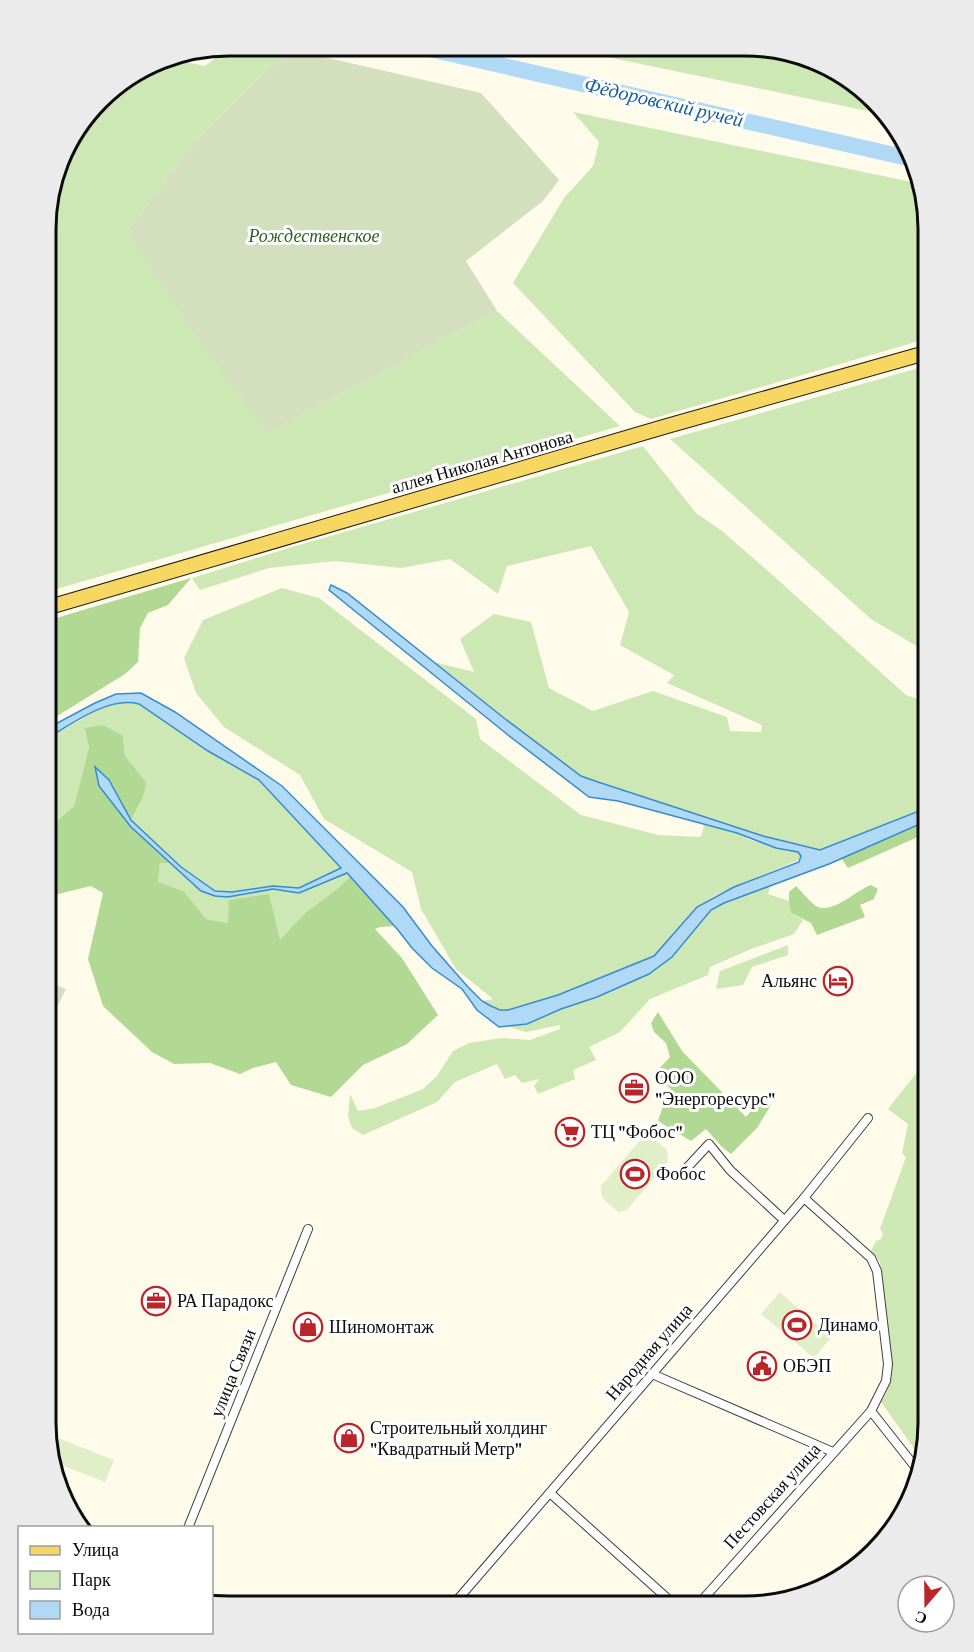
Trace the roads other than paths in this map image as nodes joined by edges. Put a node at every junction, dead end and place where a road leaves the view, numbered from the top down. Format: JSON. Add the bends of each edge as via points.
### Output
{"nodes":[{"id":1,"x":918,"y":355,"type":"edge"},
{"id":2,"x":55,"y":605,"type":"edge"},
{"id":3,"x":868,"y":1118,"type":"dead end"},
{"id":4,"x":684,"y":1171,"type":"dead end"},
{"id":5,"x":804,"y":1198,"type":"junction"},
{"id":6,"x":784,"y":1220,"type":"junction"},
{"id":7,"x":308,"y":1229,"type":"dead end"},
{"id":8,"x":652,"y":1374,"type":"junction"},
{"id":9,"x":872,"y":1409,"type":"junction"},
{"id":10,"x":833,"y":1452,"type":"junction"},
{"id":11,"x":913,"y":1464,"type":"edge"},
{"id":12,"x":550,"y":1493,"type":"junction"},
{"id":13,"x":188,"y":1526,"type":"edge"},
{"id":14,"x":461,"y":1596,"type":"edge"},
{"id":15,"x":665,"y":1596,"type":"edge"},
{"id":16,"x":706,"y":1596,"type":"edge"}],
"edges":[{"from":1,"to":2,"type":"main road","name":"аллея Николая Антонова"},
{"from":3,"to":5,"type":"street","name":"Народная улица"},
{"from":4,"to":6,"type":"street","via":[[709,1144],[730,1170]]},
{"from":5,"to":6,"type":"street","name":"Народная улица"},
{"from":5,"to":9,"type":"street","name":"Пестовская улица","via":[[866,1252],[877,1271],[888,1364],[886,1381]]},
{"from":6,"to":8,"type":"street","name":"Народная улица"},
{"from":7,"to":13,"type":"street","name":"улица Связи"},
{"from":8,"to":10,"type":"street"},
{"from":8,"to":12,"type":"street","name":"Народная улица"},
{"from":9,"to":10,"type":"street","name":"Пестовская улица"},
{"from":9,"to":11,"type":"street"},
{"from":10,"to":16,"type":"street","name":"Пестовская улица"},
{"from":12,"to":14,"type":"street","name":"Народная улица"},
{"from":12,"to":15,"type":"street"}]}
